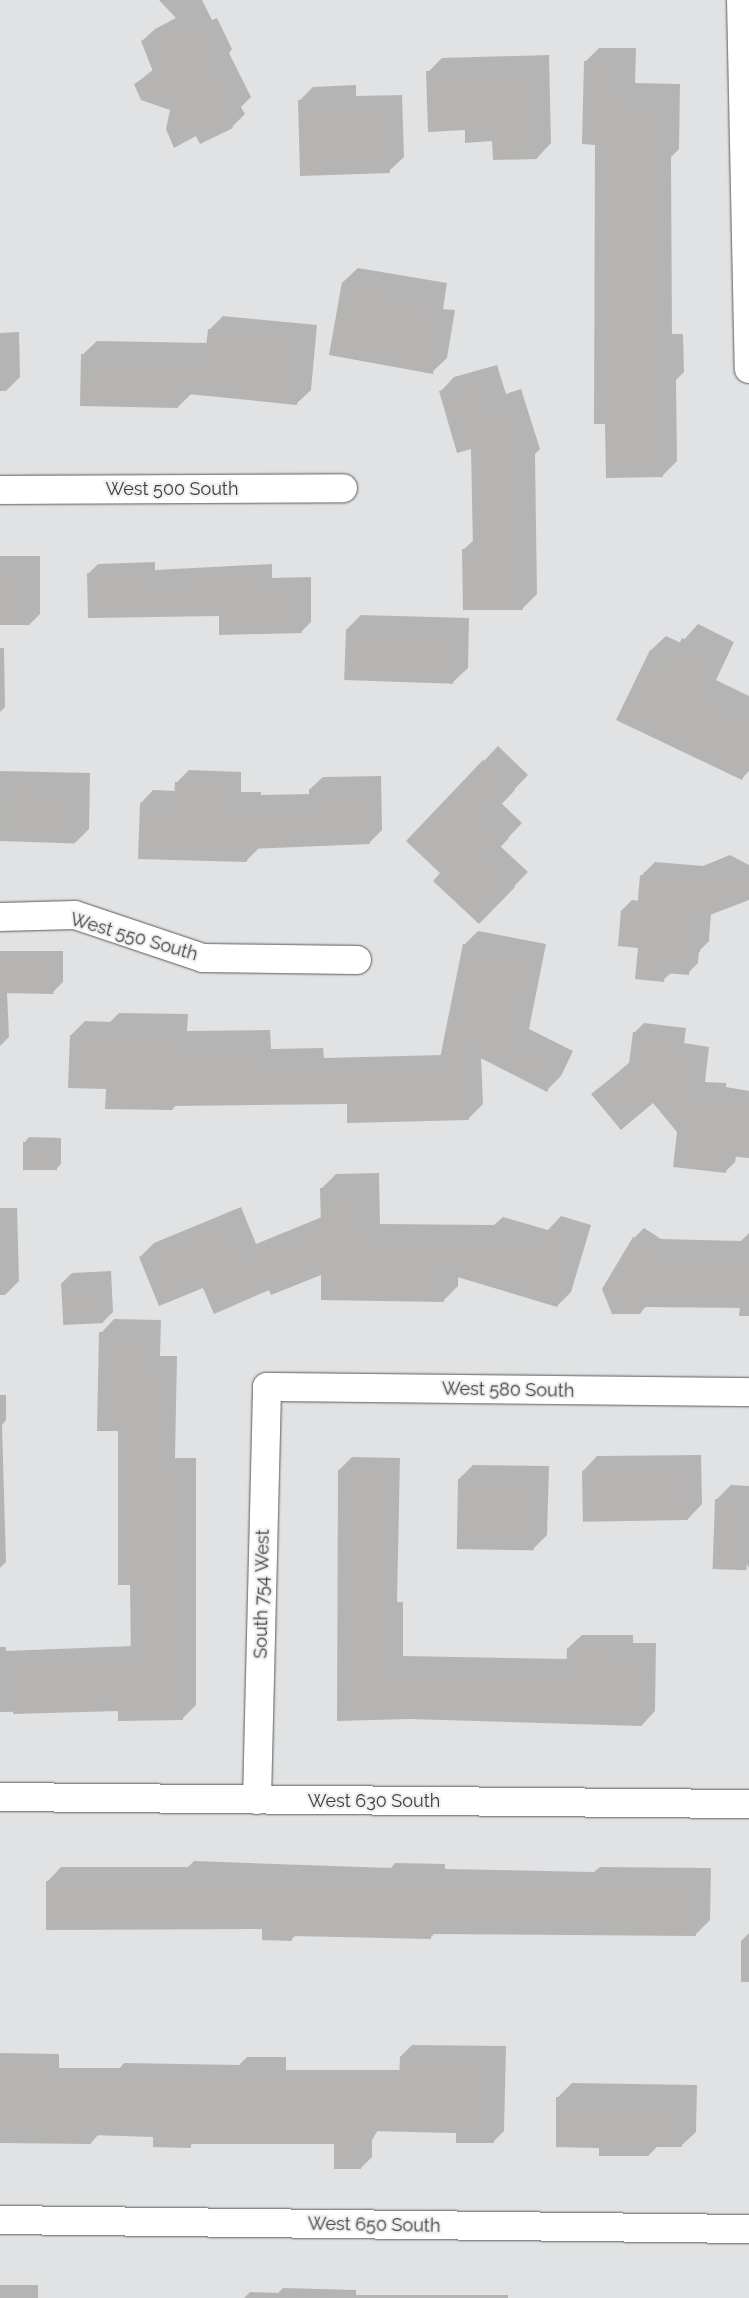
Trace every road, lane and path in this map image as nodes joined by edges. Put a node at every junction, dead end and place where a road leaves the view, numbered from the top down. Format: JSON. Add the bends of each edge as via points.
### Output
{"nodes":[{"id":1,"x":741,"y":0,"type":"edge"},
{"id":2,"x":748,"y":181,"type":"edge"},
{"id":3,"x":749,"y":369,"type":"edge"},
{"id":4,"x":343,"y":488,"type":"dead end"},
{"id":5,"x":0,"y":490,"type":"edge"},
{"id":6,"x":0,"y":917,"type":"edge"},
{"id":7,"x":357,"y":960,"type":"dead end"},
{"id":8,"x":267,"y":1387,"type":"joint"},
{"id":9,"x":749,"y":1392,"type":"edge"},
{"id":10,"x":0,"y":1797,"type":"edge"},
{"id":11,"x":257,"y":1800,"type":"junction"},
{"id":12,"x":749,"y":1804,"type":"edge"},
{"id":13,"x":0,"y":2220,"type":"edge"},
{"id":14,"x":749,"y":2229,"type":"edge"}],
"edges":[{"from":1,"to":2,"type":"street"},
{"from":2,"to":3,"type":"street"},
{"from":4,"to":5,"type":"street","name":"West 500 South"},
{"from":6,"to":7,"type":"street","name":"West 550 South","via":[[75,915],[203,958]]},
{"from":8,"to":9,"type":"street","name":"West 580 South"},
{"from":8,"to":11,"type":"street","name":"South 754 West"},
{"from":10,"to":11,"type":"street","name":"West 630 South"},
{"from":11,"to":12,"type":"street","name":"West 630 South"},
{"from":13,"to":14,"type":"street","name":"West 650 South"}]}
